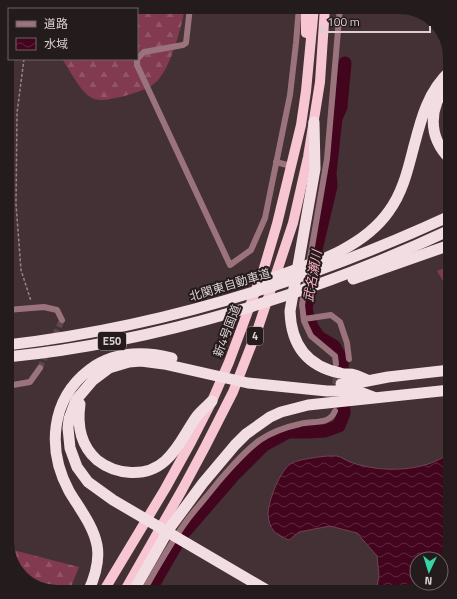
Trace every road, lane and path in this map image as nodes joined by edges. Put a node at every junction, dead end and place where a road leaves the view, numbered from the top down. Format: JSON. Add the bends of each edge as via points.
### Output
{"nodes":[{"id":1,"x":189,"y":14,"type":"edge"},
{"id":2,"x":298,"y":14,"type":"edge"},
{"id":3,"x":306,"y":14,"type":"edge"},
{"id":4,"x":313,"y":14,"type":"edge"},
{"id":5,"x":325,"y":14,"type":"edge"},
{"id":6,"x":332,"y":14,"type":"edge"},
{"id":7,"x":339,"y":14,"type":"edge"},
{"id":8,"x":323,"y":56,"type":"junction"},
{"id":9,"x":138,"y":58,"type":"edge"},
{"id":10,"x":24,"y":60,"type":"edge"},
{"id":11,"x":137,"y":60,"type":"edge"},
{"id":12,"x":443,"y":78,"type":"edge"},
{"id":13,"x":443,"y":90,"type":"edge"},
{"id":14,"x":306,"y":91,"type":"junction"},
{"id":15,"x":314,"y":122,"type":"junction"},
{"id":16,"x":443,"y":152,"type":"edge"},
{"id":17,"x":276,"y":162,"type":"junction"},
{"id":18,"x":291,"y":166,"type":"junction"},
{"id":19,"x":443,"y":219,"type":"edge"},
{"id":20,"x":443,"y":233,"type":"edge"},
{"id":21,"x":443,"y":246,"type":"edge"},
{"id":22,"x":321,"y":264,"type":"junction"},
{"id":23,"x":315,"y":289,"type":"junction"},
{"id":24,"x":32,"y":308,"type":"junction"},
{"id":25,"x":14,"y":309,"type":"edge"},
{"id":26,"x":304,"y":319,"type":"junction"},
{"id":27,"x":62,"y":320,"type":"dead end"},
{"id":28,"x":14,"y":344,"type":"edge"},
{"id":29,"x":14,"y":356,"type":"edge"},
{"id":30,"x":349,"y":359,"type":"dead end"},
{"id":31,"x":336,"y":364,"type":"tunnel mouth"},
{"id":32,"x":40,"y":368,"type":"tunnel mouth"},
{"id":33,"x":209,"y":371,"type":"junction"},
{"id":34,"x":443,"y":371,"type":"edge"},
{"id":35,"x":250,"y":380,"type":"junction"},
{"id":36,"x":367,"y":380,"type":"junction"},
{"id":37,"x":14,"y":385,"type":"edge"},
{"id":38,"x":84,"y":390,"type":"junction"},
{"id":39,"x":443,"y":391,"type":"edge"},
{"id":40,"x":373,"y":397,"type":"junction"},
{"id":41,"x":212,"y":401,"type":"junction"},
{"id":42,"x":62,"y":403,"type":"junction"},
{"id":43,"x":335,"y":411,"type":"dead end"},
{"id":44,"x":110,"y":503,"type":"junction"},
{"id":45,"x":183,"y":545,"type":"junction"},
{"id":46,"x":90,"y":585,"type":"edge"},
{"id":47,"x":108,"y":585,"type":"edge"},
{"id":48,"x":128,"y":585,"type":"edge"},
{"id":49,"x":137,"y":585,"type":"edge"},
{"id":50,"x":147,"y":585,"type":"edge"},
{"id":51,"x":245,"y":585,"type":"edge"},
{"id":52,"x":257,"y":585,"type":"edge"}],
"edges":[{"from":1,"to":9,"type":"street","via":[[186,43],[144,52]]},
{"from":2,"to":17,"type":"street","via":[[290,95]]},
{"from":3,"to":14,"type":"highway"},
{"from":4,"to":14,"type":"highway","name":"新4号国道","number":"4"},
{"from":5,"to":8,"type":"highway","number":"4"},
{"from":6,"to":8,"type":"highway"},
{"from":7,"to":26,"type":"street","via":[[327,159],[302,305]]},
{"from":8,"to":15,"type":"highway","number":"4"},
{"from":10,"to":24,"type":"path","via":[[17,113],[16,204],[21,270]]},
{"from":11,"to":17,"type":"street","via":[[137,66],[230,265],[250,250],[265,218]]},
{"from":12,"to":22,"type":"highway","via":[[427,103],[402,188],[389,212],[356,242]]},
{"from":13,"to":16,"type":"highway","via":[[436,104],[433,129]]},
{"from":14,"to":18,"type":"highway","name":"新4号国道","number":"4"},
{"from":15,"to":36,"type":"highway","via":[[315,168],[290,311],[292,329],[294,338],[303,352],[318,365]]},
{"from":15,"to":48,"type":"highway","number":"4","via":[[293,223],[246,360],[233,392],[182,490]]},
{"from":17,"to":18,"type":"street"},
{"from":18,"to":41,"type":"highway","name":"新4号国道","number":"4","via":[[264,268],[230,362]]},
{"from":19,"to":22,"type":"highway","via":[[375,249]]},
{"from":20,"to":23,"type":"highway"},
{"from":21,"to":23,"type":"highway"},
{"from":22,"to":28,"type":"highway","number":"E50","via":[[237,294],[180,308],[144,322]]},
{"from":23,"to":29,"type":"highway","number":"E50","via":[[229,316],[106,342]]},
{"from":24,"to":25,"type":"street"},
{"from":24,"to":27,"type":"street","via":[[57,310]]},
{"from":26,"to":30,"type":"street","via":[[331,315],[340,322]]},
{"from":26,"to":31,"type":"street","via":[[311,336],[335,356]]},
{"from":32,"to":37,"type":"street","via":[[30,382]]},
{"from":33,"to":35,"type":"highway"},
{"from":33,"to":38,"type":"highway","via":[[152,362],[129,362],[109,368],[92,380]]},
{"from":33,"to":42,"type":"highway","via":[[154,354],[122,354],[86,372]]},
{"from":34,"to":36,"type":"highway"},
{"from":35,"to":36,"type":"highway","via":[[352,384]]},
{"from":35,"to":40,"type":"highway","via":[[319,390],[357,391]]},
{"from":38,"to":41,"type":"highway","via":[[78,427],[89,452],[110,468],[130,472],[149,470],[165,461],[198,415]]},
{"from":38,"to":44,"type":"highway","via":[[76,400],[70,419],[70,448],[76,467]]},
{"from":39,"to":40,"type":"highway"},
{"from":40,"to":49,"type":"highway","via":[[294,408],[270,417],[246,434],[181,512]]},
{"from":41,"to":47,"type":"highway","name":"新4号国道","number":"4","via":[[165,489]]},
{"from":42,"to":44,"type":"highway","via":[[62,445],[69,467],[87,490]]},
{"from":42,"to":46,"type":"highway","via":[[56,424],[57,459],[69,490],[89,524],[96,543],[98,552]]},
{"from":43,"to":50,"type":"street","via":[[323,421],[302,423],[279,430],[247,451],[188,519]]},
{"from":44,"to":45,"type":"highway"},
{"from":45,"to":51,"type":"highway"},
{"from":45,"to":52,"type":"highway"}]}
